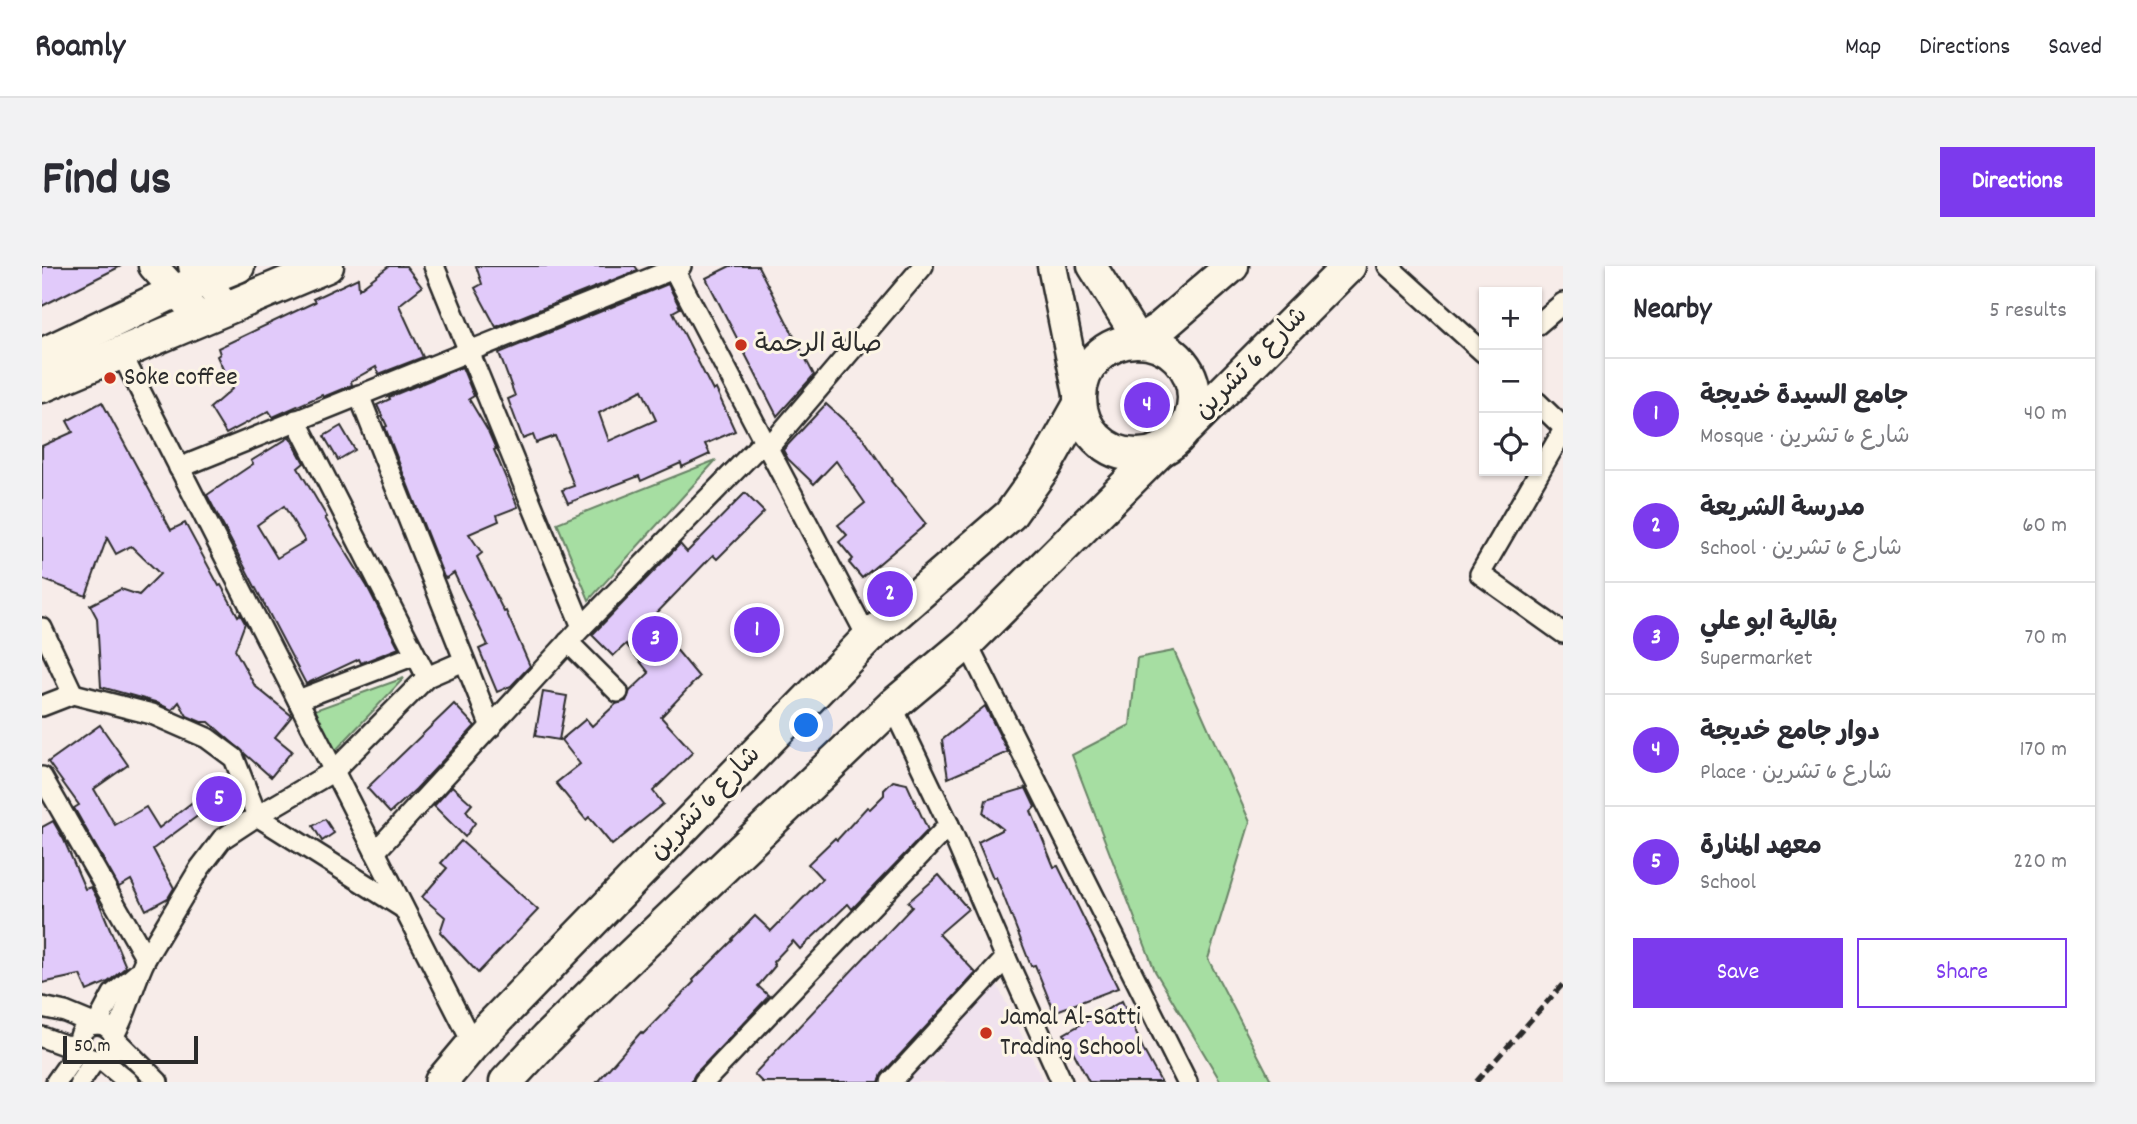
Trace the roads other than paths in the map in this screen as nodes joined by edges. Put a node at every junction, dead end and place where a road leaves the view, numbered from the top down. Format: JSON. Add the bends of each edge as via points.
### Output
{"nodes":[{"id":1,"x":153,"y":266,"type":"edge"},
{"id":2,"x":238,"y":266,"type":"edge"},
{"id":3,"x":327,"y":266,"type":"edge"},
{"id":4,"x":434,"y":266,"type":"edge"},
{"id":5,"x":923,"y":266,"type":"edge"},
{"id":6,"x":1052,"y":266,"type":"edge"},
{"id":7,"x":1092,"y":266,"type":"edge"},
{"id":8,"x":1232,"y":266,"type":"edge"},
{"id":9,"x":1349,"y":266,"type":"edge"},
{"id":10,"x":1388,"y":266,"type":"edge"},
{"id":11,"x":675,"y":267,"type":"edge"},
{"id":12,"x":192,"y":279,"type":"edge"},
{"id":13,"x":1563,"y":303,"type":"edge"},
{"id":14,"x":213,"y":312,"type":"junction"},
{"id":15,"x":1542,"y":321,"type":"edge"},
{"id":16,"x":1139,"y":341,"type":"junction"},
{"id":17,"x":1481,"y":350,"type":"edge"},
{"id":18,"x":120,"y":351,"type":"junction"},
{"id":19,"x":468,"y":352,"type":"junction"},
{"id":20,"x":42,"y":355,"type":"edge"},
{"id":21,"x":42,"y":386,"type":"edge"},
{"id":22,"x":359,"y":396,"type":"junction"},
{"id":23,"x":1080,"y":404,"type":"junction"},
{"id":24,"x":1542,"y":407,"type":"edge"},
{"id":25,"x":296,"y":420,"type":"junction"},
{"id":26,"x":1563,"y":429,"type":"edge"},
{"id":27,"x":1172,"y":441,"type":"junction"},
{"id":28,"x":766,"y":444,"type":"junction"},
{"id":29,"x":179,"y":468,"type":"junction"},
{"id":30,"x":582,"y":627,"type":"junction"},
{"id":31,"x":42,"y":628,"type":"edge"},
{"id":32,"x":1563,"y":633,"type":"edge"},
{"id":33,"x":868,"y":638,"type":"junction"},
{"id":34,"x":568,"y":642,"type":"junction"},
{"id":35,"x":967,"y":643,"type":"junction"},
{"id":36,"x":415,"y":655,"type":"junction"},
{"id":37,"x":464,"y":661,"type":"junction"},
{"id":38,"x":427,"y":677,"type":"junction"},
{"id":39,"x":618,"y":692,"type":"dead end"},
{"id":40,"x":73,"y":694,"type":"junction"},
{"id":41,"x":298,"y":701,"type":"junction"},
{"id":42,"x":42,"y":706,"type":"edge"},
{"id":43,"x":892,"y":706,"type":"junction"},
{"id":44,"x":491,"y":727,"type":"junction"},
{"id":45,"x":334,"y":771,"type":"junction"},
{"id":46,"x":42,"y":777,"type":"edge"},
{"id":47,"x":257,"y":816,"type":"junction"},
{"id":48,"x":949,"y":825,"type":"junction"},
{"id":49,"x":375,"y":852,"type":"junction"},
{"id":50,"x":404,"y":908,"type":"junction"},
{"id":51,"x":1006,"y":958,"type":"junction"},
{"id":52,"x":142,"y":965,"type":"junction"},
{"id":53,"x":42,"y":1007,"type":"edge"},
{"id":54,"x":95,"y":1024,"type":"junction"},
{"id":55,"x":42,"y":1037,"type":"edge"},
{"id":56,"x":115,"y":1037,"type":"junction"},
{"id":57,"x":473,"y":1044,"type":"junction"},
{"id":58,"x":89,"y":1053,"type":"junction"},
{"id":59,"x":57,"y":1082,"type":"edge"},
{"id":60,"x":80,"y":1082,"type":"edge"},
{"id":61,"x":128,"y":1082,"type":"edge"},
{"id":62,"x":158,"y":1082,"type":"edge"},
{"id":63,"x":441,"y":1082,"type":"edge"},
{"id":64,"x":506,"y":1082,"type":"edge"},
{"id":65,"x":704,"y":1082,"type":"edge"},
{"id":66,"x":891,"y":1082,"type":"edge"},
{"id":67,"x":1062,"y":1082,"type":"edge"},
{"id":68,"x":1187,"y":1082,"type":"edge"}],
"edges":[{"from":1,"to":12,"type":"main road"},
{"from":2,"to":12,"type":"main road"},
{"from":3,"to":14,"type":"main road"},
{"from":4,"to":19,"type":"street"},
{"from":5,"to":28,"type":"street"},
{"from":6,"to":23,"type":"main road"},
{"from":7,"to":16,"type":"main road"},
{"from":8,"to":16,"type":"main road"},
{"from":9,"to":27,"type":"main road","name":"شارع 6 تشرين"},
{"from":10,"to":17,"type":"street"},
{"from":11,"to":19,"type":"street"},
{"from":11,"to":28,"type":"street"},
{"from":12,"to":14,"type":"main road"},
{"from":12,"to":20,"type":"main road"},
{"from":13,"to":15,"type":"street"},
{"from":14,"to":18,"type":"main road"},
{"from":16,"to":23,"type":"main road","via":[[1102,353],[1089,367]]},
{"from":16,"to":27,"type":"main road","via":[[1171,353],[1188,373],[1194,398],[1192,416]]},
{"from":18,"to":21,"type":"main road"},
{"from":18,"to":29,"type":"street"},
{"from":19,"to":22,"type":"street"},
{"from":19,"to":30,"type":"street"},
{"from":22,"to":25,"type":"street"},
{"from":22,"to":37,"type":"street"},
{"from":23,"to":27,"type":"main road","via":[[1085,421],[1109,448],[1143,455]]},
{"from":23,"to":33,"type":"main road","name":"شارع 6 تشرين","via":[[1010,515]]},
{"from":24,"to":26,"type":"street"},
{"from":25,"to":29,"type":"street"},
{"from":25,"to":36,"type":"street"},
{"from":26,"to":32,"type":"street","via":[[1480,574]]},
{"from":27,"to":35,"type":"main road","name":"شارع 6 تشرين"},
{"from":28,"to":30,"type":"street"},
{"from":28,"to":33,"type":"street"},
{"from":29,"to":41,"type":"street"},
{"from":30,"to":34,"type":"street"},
{"from":31,"to":40,"type":"street"},
{"from":33,"to":57,"type":"main road","name":"شارع 6 تشرين"},
{"from":34,"to":39,"type":"street"},
{"from":34,"to":44,"type":"street"},
{"from":35,"to":43,"type":"main road","name":"شارع 6 تشرين"},
{"from":35,"to":68,"type":"street"},
{"from":36,"to":38,"type":"street"},
{"from":36,"to":41,"type":"street"},
{"from":37,"to":38,"type":"street"},
{"from":37,"to":44,"type":"street"},
{"from":38,"to":45,"type":"street"},
{"from":40,"to":42,"type":"street"},
{"from":40,"to":47,"type":"street","via":[[152,714],[231,753]]},
{"from":41,"to":45,"type":"street"},
{"from":43,"to":48,"type":"street"},
{"from":43,"to":64,"type":"main road","name":"شارع 6 تشرين","via":[[601,984]]},
{"from":44,"to":49,"type":"street"},
{"from":45,"to":47,"type":"street"},
{"from":45,"to":49,"type":"street"},
{"from":46,"to":52,"type":"street"},
{"from":47,"to":50,"type":"street"},
{"from":47,"to":52,"type":"street","via":[[222,839]]},
{"from":48,"to":51,"type":"street"},
{"from":48,"to":65,"type":"street"},
{"from":49,"to":50,"type":"street"},
{"from":50,"to":57,"type":"street"},
{"from":51,"to":66,"type":"street"},
{"from":51,"to":67,"type":"street"},
{"from":52,"to":54,"type":"street","via":[[113,994]]},
{"from":52,"to":56,"type":"street"},
{"from":53,"to":54,"type":"street"},
{"from":54,"to":56,"type":"street","via":[[107,1027]]},
{"from":54,"to":58,"type":"street","via":[[80,1034]]},
{"from":55,"to":58,"type":"street"},
{"from":56,"to":58,"type":"street","via":[[113,1049]]},
{"from":56,"to":62,"type":"street"},
{"from":57,"to":63,"type":"main road","name":"شارع 6 تشرين"},
{"from":58,"to":59,"type":"street"},
{"from":58,"to":60,"type":"street"},
{"from":58,"to":61,"type":"street"}]}
